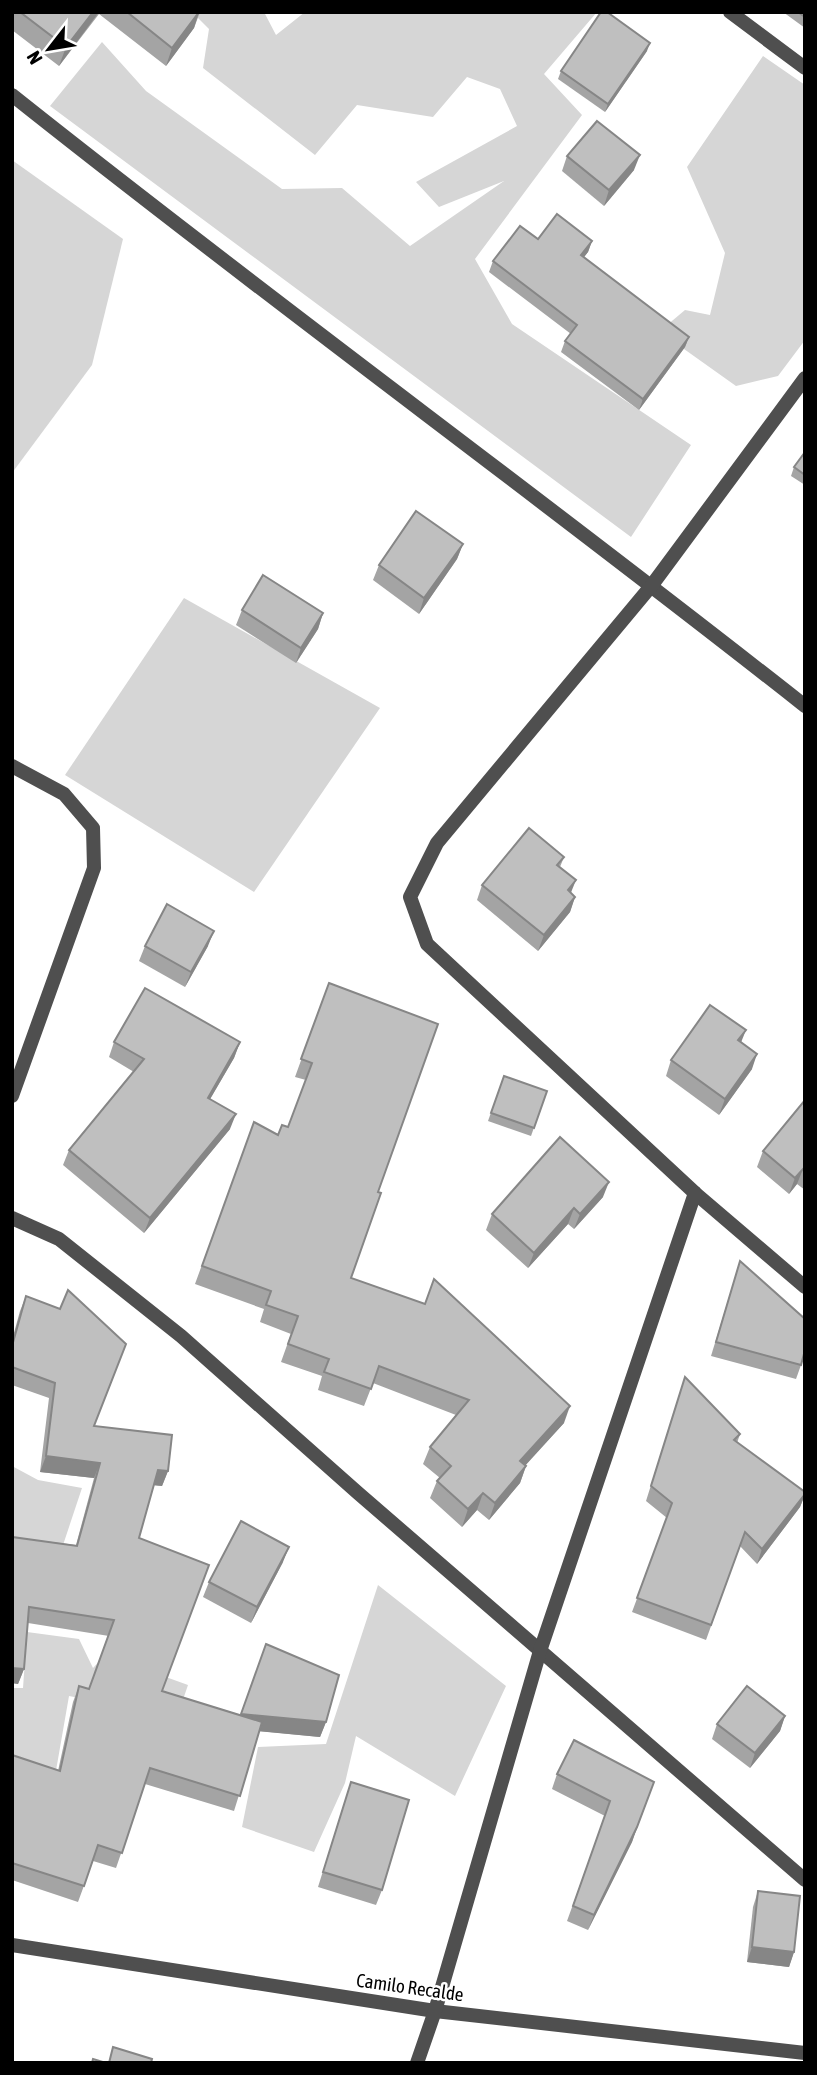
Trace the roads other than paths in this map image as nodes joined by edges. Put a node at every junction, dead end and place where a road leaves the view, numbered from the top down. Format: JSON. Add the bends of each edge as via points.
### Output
{"nodes":[{"id":1,"x":730,"y":12,"type":"edge"},
{"id":2,"x":805,"y":68,"type":"edge"},
{"id":3,"x":12,"y":95,"type":"edge"},
{"id":4,"x":805,"y":378,"type":"edge"},
{"id":5,"x":652,"y":585,"type":"junction"},
{"id":6,"x":805,"y":706,"type":"edge"},
{"id":7,"x":12,"y":766,"type":"edge"},
{"id":8,"x":12,"y":1096,"type":"edge"},
{"id":9,"x":695,"y":1193,"type":"junction"},
{"id":10,"x":12,"y":1218,"type":"edge"},
{"id":11,"x":805,"y":1287,"type":"edge"},
{"id":12,"x":540,"y":1651,"type":"junction"},
{"id":13,"x":805,"y":1880,"type":"edge"},
{"id":14,"x":12,"y":1945,"type":"edge"},
{"id":15,"x":435,"y":2011,"type":"junction"},
{"id":16,"x":805,"y":2053,"type":"edge"},
{"id":17,"x":418,"y":2063,"type":"edge"}],
"edges":[{"from":1,"to":2,"type":"street"},
{"from":3,"to":5,"type":"street"},
{"from":4,"to":5,"type":"street"},
{"from":5,"to":6,"type":"street"},
{"from":5,"to":9,"type":"street","via":[[437,843],[410,897],[427,944]]},
{"from":7,"to":8,"type":"street","via":[[64,794],[93,828],[94,868]]},
{"from":9,"to":11,"type":"street"},
{"from":9,"to":12,"type":"street"},
{"from":10,"to":12,"type":"street","via":[[59,1239],[181,1336]]},
{"from":12,"to":13,"type":"street"},
{"from":12,"to":15,"type":"street"},
{"from":14,"to":15,"type":"street","name":"Camilo Recalde"},
{"from":15,"to":16,"type":"street","name":"Camilo Recalde"},
{"from":15,"to":17,"type":"street"}]}
